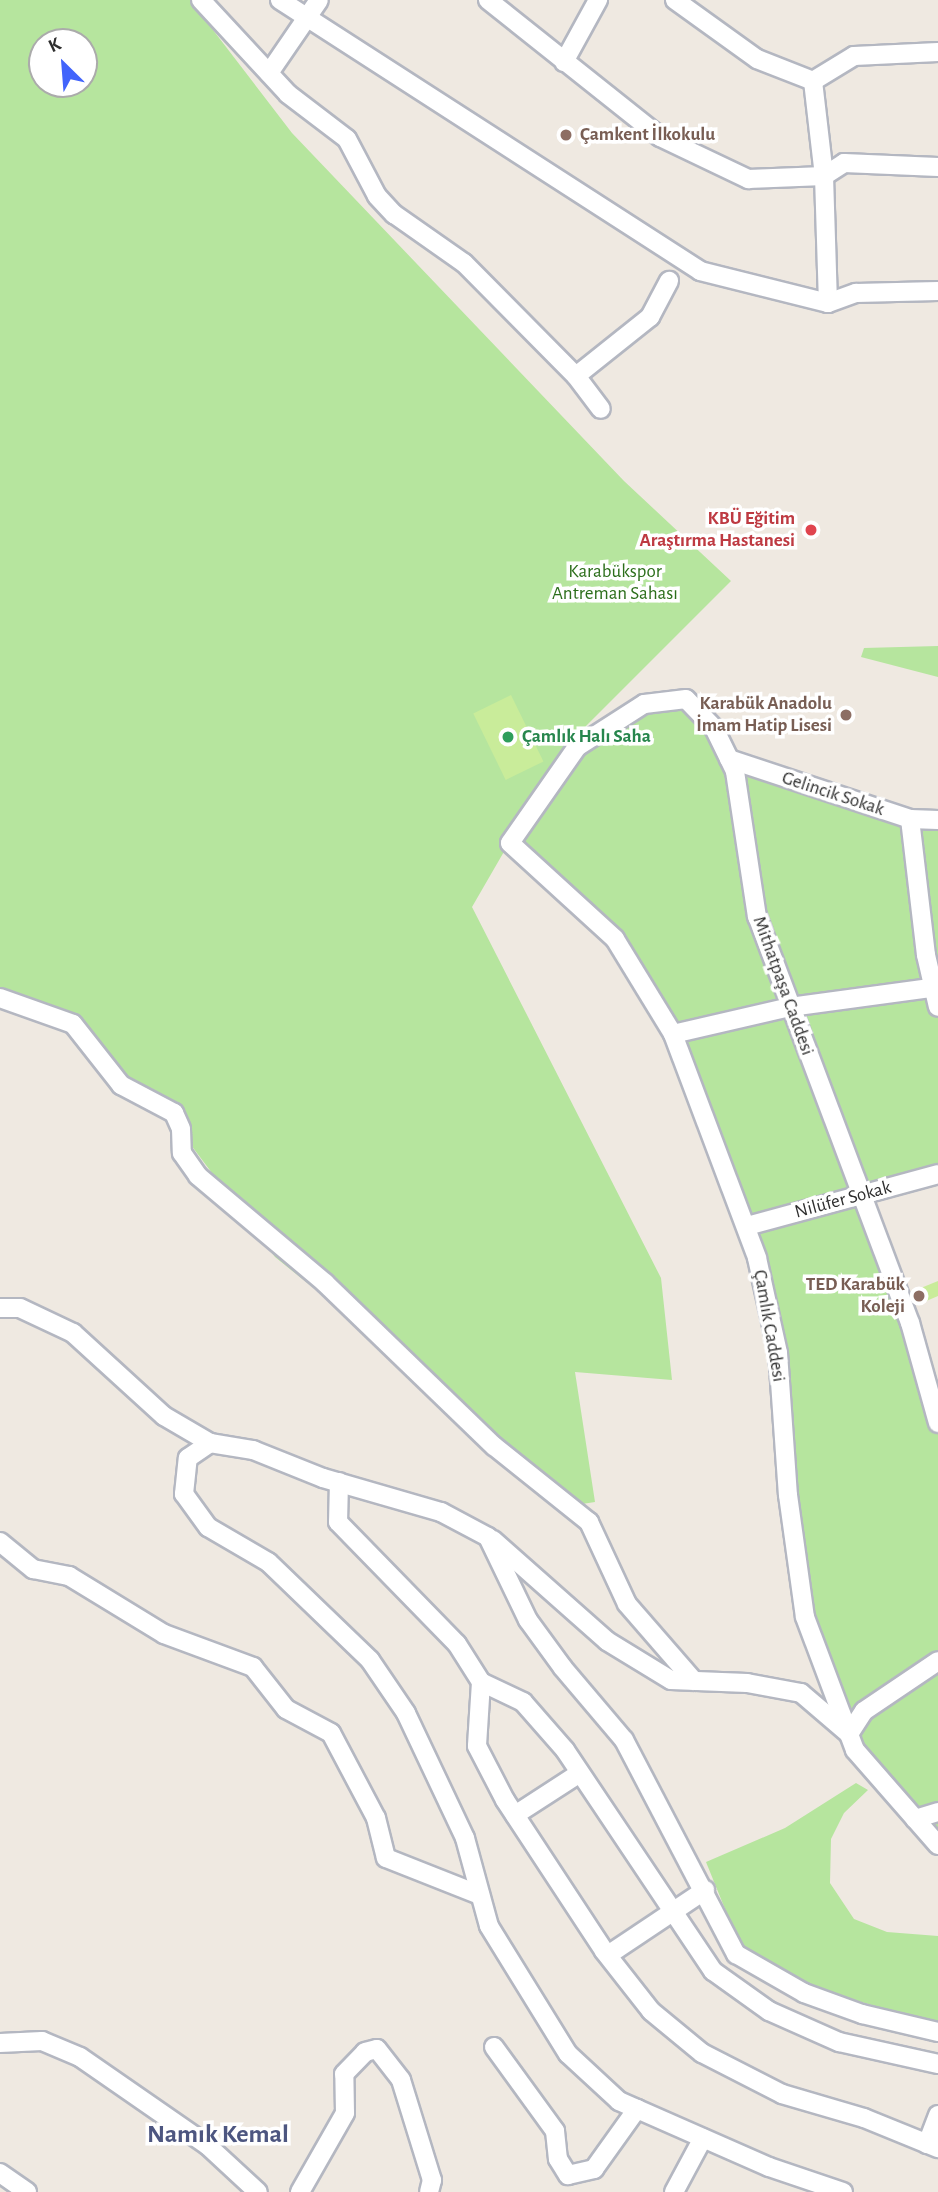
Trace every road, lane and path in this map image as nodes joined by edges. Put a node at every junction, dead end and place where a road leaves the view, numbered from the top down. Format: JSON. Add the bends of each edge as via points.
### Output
{"nodes":[{"id":1,"x":201,"y":0,"type":"edge"},
{"id":2,"x":280,"y":0,"type":"edge"},
{"id":3,"x":318,"y":0,"type":"edge"},
{"id":4,"x":488,"y":0,"type":"edge"},
{"id":5,"x":598,"y":0,"type":"edge"},
{"id":6,"x":675,"y":0,"type":"edge"},
{"id":7,"x":307,"y":22,"type":"junction"},
{"id":8,"x":938,"y":52,"type":"edge"},
{"id":9,"x":564,"y":62,"type":"junction"},
{"id":10,"x":269,"y":73,"type":"junction"},
{"id":11,"x":813,"y":80,"type":"junction"},
{"id":12,"x":938,"y":167,"type":"edge"},
{"id":13,"x":824,"y":176,"type":"junction"},
{"id":14,"x":669,"y":281,"type":"dead end"},
{"id":15,"x":938,"y":290,"type":"edge"},
{"id":16,"x":828,"y":303,"type":"junction"},
{"id":17,"x":576,"y":376,"type":"junction"},
{"id":18,"x":601,"y":409,"type":"dead end"},
{"id":19,"x":729,"y":759,"type":"junction"},
{"id":20,"x":910,"y":819,"type":"junction"},
{"id":21,"x":938,"y":820,"type":"edge"},
{"id":22,"x":510,"y":843,"type":"joint"},
{"id":23,"x":936,"y":987,"type":"edge"},
{"id":24,"x":0,"y":998,"type":"edge"},
{"id":25,"x":790,"y":1007,"type":"junction"},
{"id":26,"x":938,"y":1007,"type":"edge"},
{"id":27,"x":673,"y":1034,"type":"junction"},
{"id":28,"x":938,"y":1174,"type":"edge"},
{"id":29,"x":862,"y":1195,"type":"junction"},
{"id":30,"x":747,"y":1226,"type":"junction"},
{"id":31,"x":0,"y":1308,"type":"edge"},
{"id":32,"x":938,"y":1423,"type":"edge"},
{"id":33,"x":210,"y":1443,"type":"junction"},
{"id":34,"x":339,"y":1482,"type":"junction"},
{"id":35,"x":488,"y":1536,"type":"junction"},
{"id":36,"x":0,"y":1542,"type":"edge"},
{"id":37,"x":938,"y":1661,"type":"edge"},
{"id":38,"x":694,"y":1681,"type":"junction"},
{"id":39,"x":481,"y":1682,"type":"junction"},
{"id":40,"x":849,"y":1734,"type":"junction"},
{"id":41,"x":580,"y":1773,"type":"junction"},
{"id":42,"x":938,"y":1812,"type":"edge"},
{"id":43,"x":515,"y":1815,"type":"junction"},
{"id":44,"x":915,"y":1819,"type":"junction"},
{"id":45,"x":938,"y":1845,"type":"edge"},
{"id":46,"x":705,"y":1890,"type":"junction"},
{"id":47,"x":481,"y":1895,"type":"junction"},
{"id":48,"x":673,"y":1913,"type":"junction"},
{"id":49,"x":608,"y":1955,"type":"junction"},
{"id":50,"x":938,"y":2032,"type":"edge"},
{"id":51,"x":0,"y":2043,"type":"edge"},
{"id":52,"x":494,"y":2047,"type":"dead end"},
{"id":53,"x":938,"y":2064,"type":"edge"},
{"id":54,"x":637,"y":2109,"type":"junction"},
{"id":55,"x":938,"y":2115,"type":"edge"},
{"id":56,"x":703,"y":2138,"type":"junction"},
{"id":57,"x":933,"y":2146,"type":"edge"},
{"id":58,"x":0,"y":2173,"type":"edge"},
{"id":59,"x":833,"y":2190,"type":"edge"},
{"id":60,"x":27,"y":2192,"type":"edge"},
{"id":61,"x":258,"y":2192,"type":"edge"},
{"id":62,"x":300,"y":2192,"type":"edge"},
{"id":63,"x":429,"y":2192,"type":"edge"},
{"id":64,"x":674,"y":2192,"type":"edge"}],
"edges":[{"from":1,"to":10,"type":"street"},
{"from":2,"to":7,"type":"street"},
{"from":3,"to":7,"type":"street"},
{"from":4,"to":9,"type":"street","via":[[536,34]]},
{"from":5,"to":9,"type":"street"},
{"from":6,"to":11,"type":"street","via":[[757,59]]},
{"from":7,"to":10,"type":"street"},
{"from":7,"to":16,"type":"street","via":[[700,271]]},
{"from":8,"to":11,"type":"street","via":[[854,56]]},
{"from":9,"to":13,"type":"street","via":[[660,137],[748,179]]},
{"from":10,"to":17,"type":"street","via":[[288,94],[347,139],[377,196],[394,215],[464,264]]},
{"from":11,"to":13,"type":"street"},
{"from":12,"to":13,"type":"street","via":[[844,163]]},
{"from":13,"to":16,"type":"street"},
{"from":14,"to":17,"type":"street","via":[[650,317]]},
{"from":15,"to":16,"type":"street","via":[[856,293]]},
{"from":17,"to":18,"type":"street"},
{"from":19,"to":20,"type":"street","name":"Gelincik Sokak"},
{"from":19,"to":22,"type":"street","name":"Mithatpaşa Caddesi","via":[[714,728],[686,699],[645,704],[577,747]]},
{"from":19,"to":25,"type":"street","name":"Mithatpaşa Caddesi","via":[[757,917]]},
{"from":20,"to":21,"type":"street","name":"Gelincik Sokak"},
{"from":20,"to":23,"type":"street"},
{"from":22,"to":27,"type":"street","name":"Çamlık Caddesi","via":[[615,939]]},
{"from":23,"to":25,"type":"street"},
{"from":23,"to":26,"type":"street"},
{"from":24,"to":38,"type":"street","via":[[73,1024],[121,1085],[174,1113],[181,1129],[182,1153],[198,1176],[325,1283],[494,1446],[589,1522],[627,1604]]},
{"from":25,"to":27,"type":"street"},
{"from":25,"to":29,"type":"street","name":"Mithatpaşa Caddesi"},
{"from":27,"to":30,"type":"street","name":"Çamlık Caddesi"},
{"from":28,"to":29,"type":"street","name":"Nilüfer Sokak"},
{"from":29,"to":30,"type":"street","name":"Nilüfer Sokak"},
{"from":29,"to":32,"type":"street","name":"Mithatpaşa Caddesi","via":[[909,1322]]},
{"from":30,"to":40,"type":"street","name":"Çamlık Caddesi","via":[[778,1353],[788,1495],[805,1617]]},
{"from":31,"to":33,"type":"street","via":[[20,1308],[73,1333],[164,1416]]},
{"from":33,"to":34,"type":"street","via":[[253,1450]]},
{"from":33,"to":47,"type":"street","via":[[188,1458],[184,1494],[208,1527],[268,1562],[370,1660],[406,1713],[465,1838]]},
{"from":34,"to":35,"type":"street","via":[[441,1512]]},
{"from":34,"to":39,"type":"street","via":[[338,1522],[457,1644]]},
{"from":35,"to":38,"type":"street","via":[[607,1642],[671,1680]]},
{"from":35,"to":46,"type":"street","via":[[528,1619],[562,1668],[624,1740]]},
{"from":36,"to":47,"type":"street","via":[[33,1569],[69,1576],[164,1634],[253,1667],[286,1709],[331,1733],[376,1818],[386,1858]]},
{"from":37,"to":40,"type":"street","via":[[864,1711]]},
{"from":38,"to":40,"type":"street","via":[[747,1683],[801,1693]]},
{"from":39,"to":41,"type":"street","via":[[523,1702]]},
{"from":39,"to":43,"type":"street","via":[[477,1746]]},
{"from":40,"to":44,"type":"street","name":"Çamlık Caddesi","via":[[855,1750]]},
{"from":41,"to":43,"type":"street"},
{"from":41,"to":48,"type":"street"},
{"from":42,"to":44,"type":"street"},
{"from":43,"to":49,"type":"street"},
{"from":44,"to":45,"type":"street","name":"Çamlık Caddesi"},
{"from":46,"to":48,"type":"street"},
{"from":46,"to":50,"type":"street","via":[[736,1954],[804,1993],[862,2014]]},
{"from":47,"to":54,"type":"street","via":[[489,1926],[568,2054],[620,2101]]},
{"from":48,"to":49,"type":"street"},
{"from":48,"to":53,"type":"street","via":[[713,1971],[769,2011],[839,2042]]},
{"from":49,"to":57,"type":"street","via":[[651,2011],[702,2053],[782,2094],[864,2118]]},
{"from":51,"to":61,"type":"street","via":[[42,2041],[80,2057],[207,2145]]},
{"from":52,"to":54,"type":"street","via":[[555,2131],[558,2159],[568,2175],[594,2169]]},
{"from":54,"to":56,"type":"street"},
{"from":55,"to":57,"type":"street"},
{"from":56,"to":59,"type":"street"},
{"from":56,"to":64,"type":"street"},
{"from":58,"to":60,"type":"street"},
{"from":62,"to":63,"type":"street","via":[[345,2113],[344,2074],[365,2052],[377,2049],[401,2080],[432,2180]]}]}
